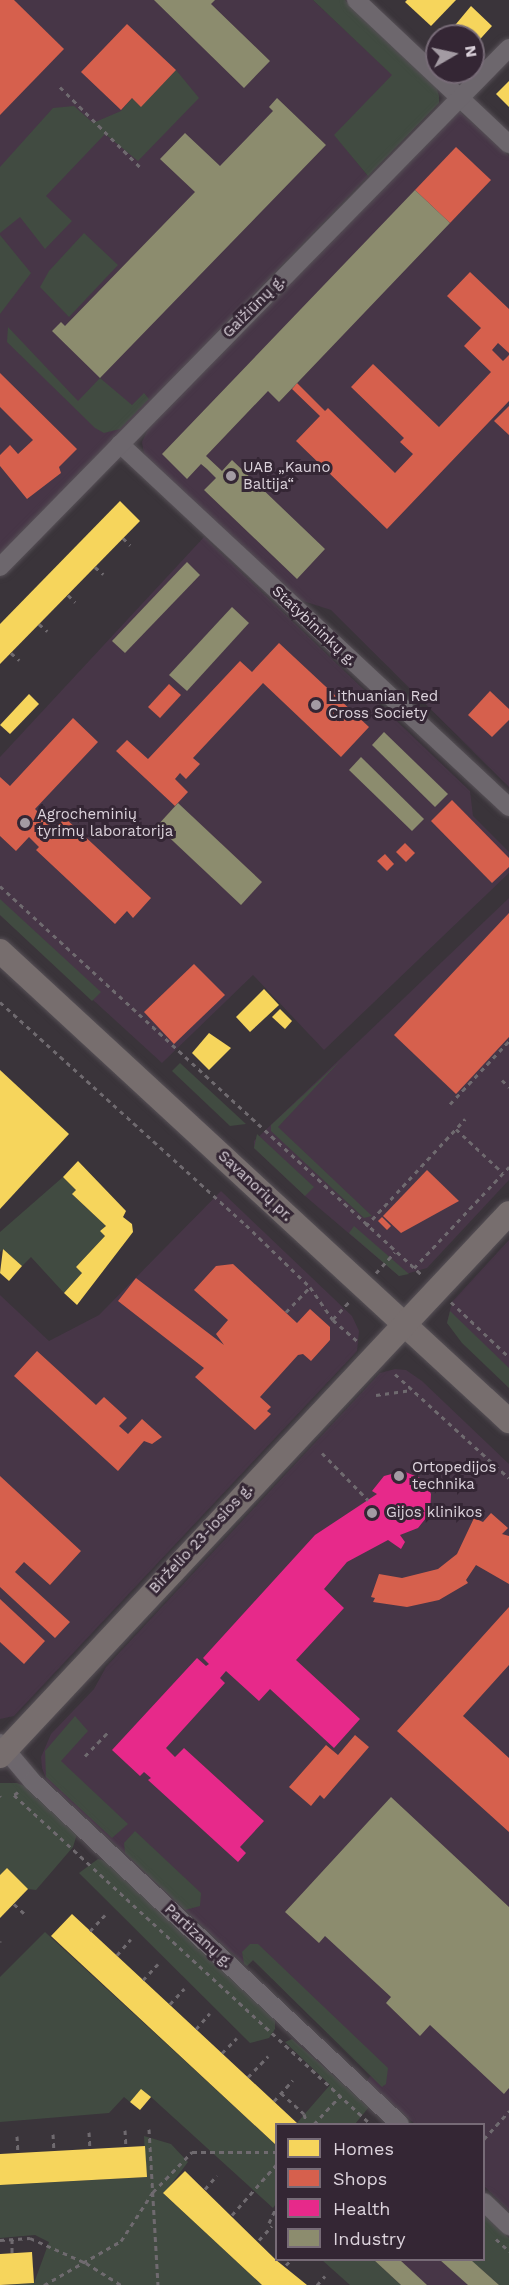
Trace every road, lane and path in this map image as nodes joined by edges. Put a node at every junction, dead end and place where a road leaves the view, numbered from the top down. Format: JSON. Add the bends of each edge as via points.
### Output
{"nodes":[{"id":1,"x":356,"y":0,"type":"edge"},
{"id":2,"x":509,"y":48,"type":"edge"},
{"id":3,"x":60,"y":87,"type":"dead end"},
{"id":4,"x":459,"y":97,"type":"junction"},
{"id":5,"x":509,"y":144,"type":"edge"},
{"id":6,"x":140,"y":167,"type":"dead end"},
{"id":7,"x":120,"y":444,"type":"junction"},
{"id":8,"x":123,"y":538,"type":"dead end"},
{"id":9,"x":130,"y":545,"type":"dead end"},
{"id":10,"x":0,"y":567,"type":"edge"},
{"id":11,"x":95,"y":567,"type":"dead end"},
{"id":12,"x":103,"y":574,"type":"dead end"},
{"id":13,"x":68,"y":595,"type":"dead end"},
{"id":14,"x":75,"y":602,"type":"dead end"},
{"id":15,"x":39,"y":624,"type":"dead end"},
{"id":16,"x":47,"y":632,"type":"dead end"},
{"id":17,"x":11,"y":653,"type":"dead end"},
{"id":18,"x":19,"y":660,"type":"dead end"},
{"id":19,"x":509,"y":807,"type":"edge"},
{"id":20,"x":0,"y":886,"type":"edge"},
{"id":21,"x":0,"y":951,"type":"edge"},
{"id":22,"x":0,"y":1002,"type":"edge"},
{"id":23,"x":509,"y":1041,"type":"edge"},
{"id":24,"x":502,"y":1080,"type":"dead end"},
{"id":25,"x":509,"y":1087,"type":"edge"},
{"id":26,"x":450,"y":1104,"type":"dead end"},
{"id":27,"x":465,"y":1119,"type":"dead end"},
{"id":28,"x":456,"y":1129,"type":"junction"},
{"id":29,"x":509,"y":1167,"type":"edge"},
{"id":30,"x":503,"y":1173,"type":"junction"},
{"id":31,"x":509,"y":1212,"type":"edge"},
{"id":32,"x":366,"y":1226,"type":"junction"},
{"id":33,"x":310,"y":1287,"type":"junction"},
{"id":34,"x":455,"y":1306,"type":"dead end"},
{"id":35,"x":286,"y":1312,"type":"dead end"},
{"id":36,"x":404,"y":1323,"type":"junction"},
{"id":37,"x":372,"y":1355,"type":"junction"},
{"id":38,"x":509,"y":1358,"type":"edge"},
{"id":39,"x":395,"y":1374,"type":"dead end"},
{"id":40,"x":412,"y":1390,"type":"junction"},
{"id":41,"x":376,"y":1395,"type":"dead end"},
{"id":42,"x":509,"y":1420,"type":"edge"},
{"id":43,"x":322,"y":1453,"type":"dead end"},
{"id":44,"x":509,"y":1478,"type":"edge"},
{"id":45,"x":368,"y":1500,"type":"dead end"},
{"id":46,"x":107,"y":1733,"type":"dead end"},
{"id":47,"x":2,"y":1750,"type":"edge"},
{"id":48,"x":85,"y":1755,"type":"dead end"},
{"id":49,"x":14,"y":1795,"type":"dead end"},
{"id":50,"x":15,"y":1904,"type":"dead end"},
{"id":51,"x":26,"y":1915,"type":"dead end"},
{"id":52,"x":105,"y":1915,"type":"dead end"},
{"id":53,"x":90,"y":1930,"type":"dead end"},
{"id":54,"x":131,"y":1939,"type":"dead end"},
{"id":55,"x":117,"y":1954,"type":"dead end"},
{"id":56,"x":158,"y":1964,"type":"dead end"},
{"id":57,"x":143,"y":1980,"type":"dead end"},
{"id":58,"x":184,"y":1989,"type":"dead end"},
{"id":59,"x":170,"y":2004,"type":"dead end"},
{"id":60,"x":210,"y":2013,"type":"dead end"},
{"id":61,"x":196,"y":2029,"type":"dead end"},
{"id":62,"x":237,"y":2038,"type":"dead end"},
{"id":63,"x":222,"y":2053,"type":"dead end"},
{"id":64,"x":268,"y":2056,"type":"dead end"},
{"id":65,"x":248,"y":2077,"type":"dead end"},
{"id":66,"x":293,"y":2080,"type":"dead end"},
{"id":67,"x":281,"y":2093,"type":"junction"},
{"id":68,"x":340,"y":2096,"type":"junction"},
{"id":69,"x":274,"y":2101,"type":"dead end"},
{"id":70,"x":509,"y":2111,"type":"edge"},
{"id":71,"x":307,"y":2123,"type":"edge"},
{"id":72,"x":315,"y":2123,"type":"edge"},
{"id":73,"x":370,"y":2123,"type":"edge"},
{"id":74,"x":399,"y":2123,"type":"edge"},
{"id":75,"x":149,"y":2129,"type":"dead end"},
{"id":76,"x":125,"y":2130,"type":"dead end"},
{"id":77,"x":89,"y":2132,"type":"dead end"},
{"id":78,"x":53,"y":2134,"type":"dead end"},
{"id":79,"x":17,"y":2136,"type":"dead end"},
{"id":80,"x":485,"y":2137,"type":"edge"},
{"id":81,"x":126,"y":2147,"type":"dead end"},
{"id":82,"x":90,"y":2149,"type":"dead end"},
{"id":83,"x":54,"y":2151,"type":"dead end"},
{"id":84,"x":275,"y":2152,"type":"edge"},
{"id":85,"x":18,"y":2153,"type":"dead end"},
{"id":86,"x":275,"y":2166,"type":"edge"},
{"id":87,"x":217,"y":2175,"type":"dead end"},
{"id":88,"x":205,"y":2189,"type":"dead end"},
{"id":89,"x":153,"y":2192,"type":"junction"},
{"id":90,"x":485,"y":2204,"type":"edge"},
{"id":91,"x":275,"y":2211,"type":"edge"},
{"id":92,"x":232,"y":2215,"type":"dead end"},
{"id":93,"x":509,"y":2226,"type":"edge"},
{"id":94,"x":12,"y":2239,"type":"junction"},
{"id":95,"x":0,"y":2240,"type":"edge"},
{"id":96,"x":259,"y":2240,"type":"dead end"},
{"id":97,"x":12,"y":2253,"type":"dead end"},
{"id":98,"x":289,"y":2261,"type":"edge"},
{"id":99,"x":86,"y":2263,"type":"junction"},
{"id":100,"x":286,"y":2265,"type":"dead end"},
{"id":101,"x":325,"y":2276,"type":"dead end"},
{"id":102,"x":44,"y":2285,"type":"edge"},
{"id":103,"x":121,"y":2285,"type":"edge"},
{"id":104,"x":158,"y":2285,"type":"edge"},
{"id":105,"x":317,"y":2285,"type":"edge"}],
"edges":[{"from":1,"to":4,"type":"street"},
{"from":2,"to":4,"type":"street","name":"Gaižiūnų g."},
{"from":3,"to":6,"type":"path"},
{"from":4,"to":5,"type":"street"},
{"from":4,"to":7,"type":"street","name":"Gaižiūnų g."},
{"from":7,"to":10,"type":"street","name":"Gaižiūnų g."},
{"from":7,"to":19,"type":"street","name":"Statybininkų g."},
{"from":8,"to":9,"type":"path"},
{"from":11,"to":12,"type":"path"},
{"from":13,"to":14,"type":"path"},
{"from":15,"to":16,"type":"path"},
{"from":17,"to":18,"type":"path"},
{"from":20,"to":32,"type":"path"},
{"from":21,"to":36,"type":"main road","name":"Savanorių pr."},
{"from":22,"to":33,"type":"path"},
{"from":23,"to":26,"type":"path"},
{"from":24,"to":25,"type":"path"},
{"from":27,"to":28,"type":"path"},
{"from":28,"to":30,"type":"path"},
{"from":28,"to":32,"type":"path"},
{"from":29,"to":30,"type":"path"},
{"from":30,"to":32,"type":"path","via":[[414,1268]]},
{"from":31,"to":36,"type":"main road","name":"Birželio 23-iosios g."},
{"from":33,"to":35,"type":"path"},
{"from":33,"to":37,"type":"path","via":[[333,1320]]},
{"from":34,"to":38,"type":"path"},
{"from":36,"to":37,"type":"main road","name":"Birželio 23-iosios g."},
{"from":36,"to":42,"type":"main road","name":"Savanorių pr."},
{"from":37,"to":47,"type":"main road","name":"Birželio 23-iosios g."},
{"from":39,"to":40,"type":"path"},
{"from":40,"to":41,"type":"path"},
{"from":40,"to":44,"type":"path"},
{"from":43,"to":45,"type":"path"},
{"from":46,"to":48,"type":"path"},
{"from":47,"to":74,"type":"street","name":"Partizanų g."},
{"from":49,"to":68,"type":"path"},
{"from":50,"to":51,"type":"path"},
{"from":52,"to":53,"type":"path"},
{"from":54,"to":55,"type":"path"},
{"from":56,"to":57,"type":"path"},
{"from":58,"to":59,"type":"path"},
{"from":60,"to":61,"type":"path"},
{"from":62,"to":63,"type":"path"},
{"from":64,"to":65,"type":"path"},
{"from":66,"to":67,"type":"path"},
{"from":67,"to":69,"type":"path"},
{"from":67,"to":71,"type":"path","via":[[304,2114]]},
{"from":68,"to":72,"type":"path"},
{"from":68,"to":73,"type":"path"},
{"from":70,"to":80,"type":"path"},
{"from":75,"to":89,"type":"path"},
{"from":76,"to":81,"type":"path"},
{"from":77,"to":82,"type":"path"},
{"from":78,"to":83,"type":"path"},
{"from":79,"to":85,"type":"path"},
{"from":84,"to":89,"type":"path","via":[[192,2152]]},
{"from":86,"to":92,"type":"path"},
{"from":87,"to":88,"type":"path"},
{"from":89,"to":99,"type":"path","via":[[121,2241]]},
{"from":89,"to":104,"type":"path"},
{"from":90,"to":93,"type":"street"},
{"from":91,"to":96,"type":"path"},
{"from":94,"to":95,"type":"path"},
{"from":94,"to":97,"type":"path"},
{"from":94,"to":99,"type":"path","via":[[30,2238]]},
{"from":98,"to":100,"type":"path"},
{"from":99,"to":102,"type":"path"},
{"from":99,"to":103,"type":"path"},
{"from":101,"to":105,"type":"path"}]}
